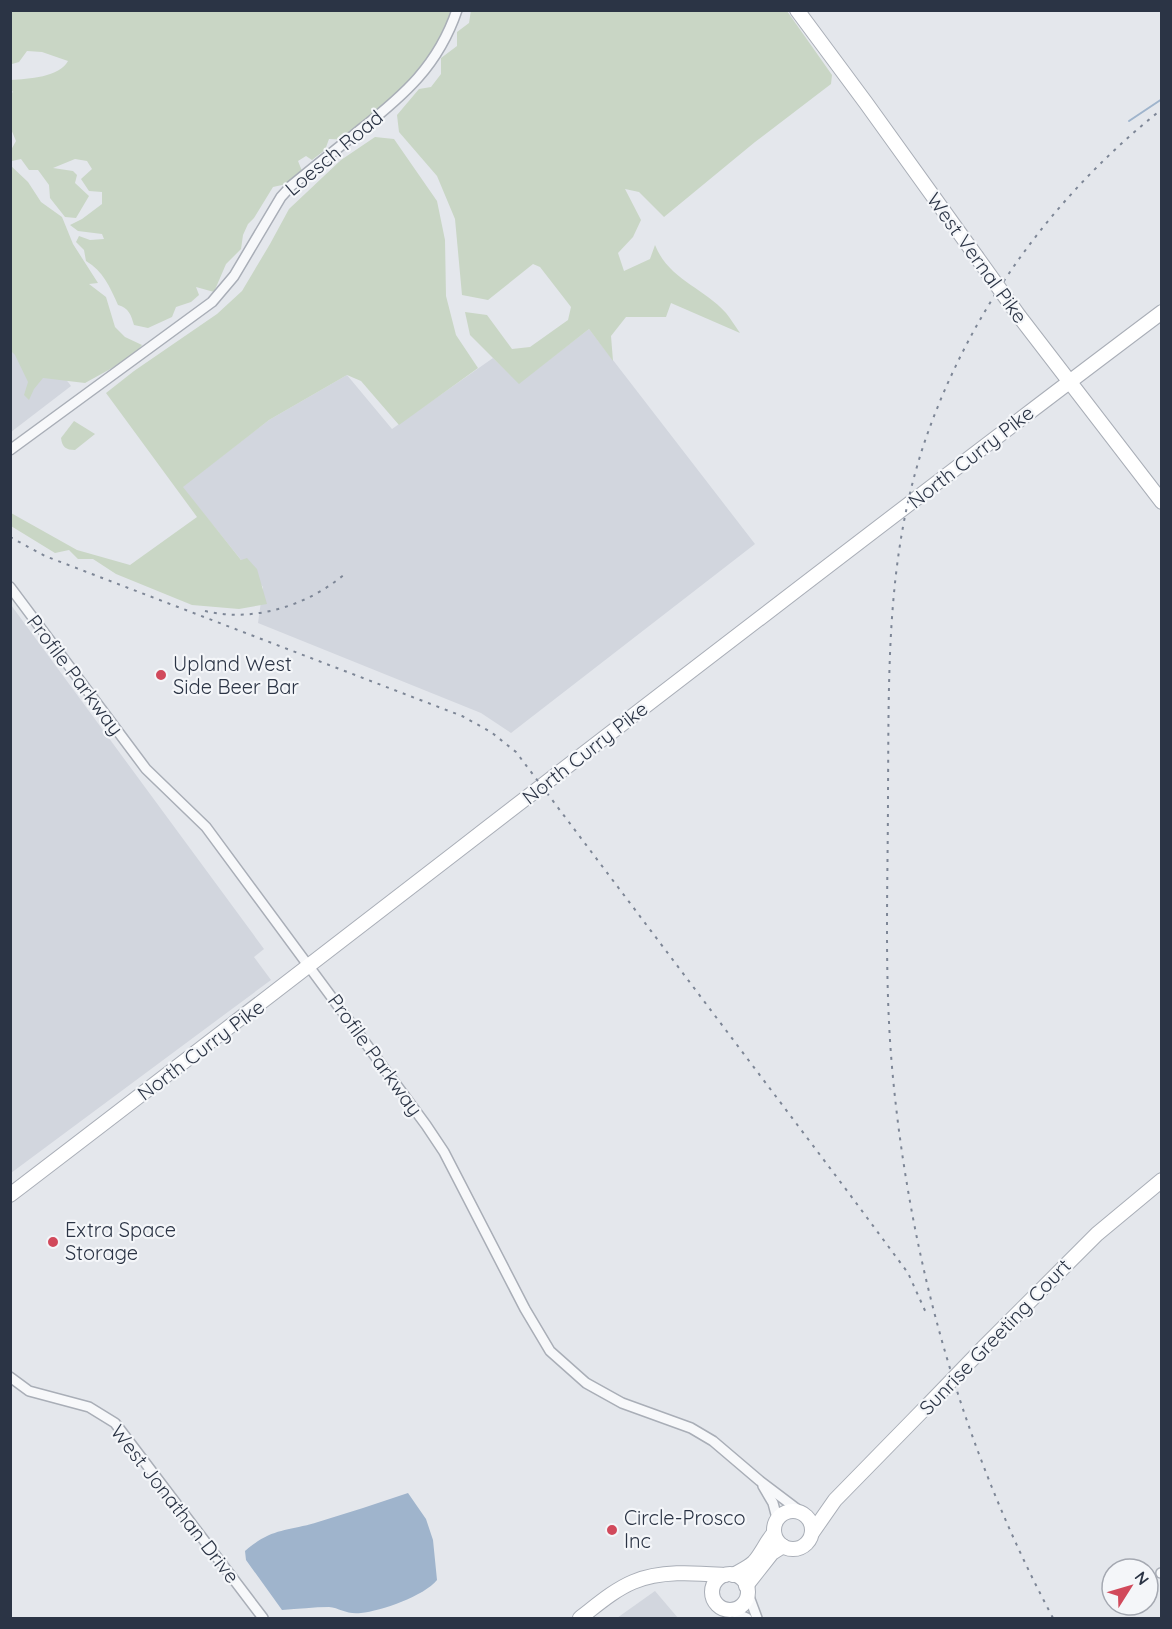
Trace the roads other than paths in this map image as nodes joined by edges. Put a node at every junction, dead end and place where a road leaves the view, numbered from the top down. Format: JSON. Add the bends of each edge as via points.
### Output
{"nodes":[{"id":1,"x":458,"y":10,"type":"edge"},
{"id":2,"x":796,"y":10,"type":"edge"},
{"id":3,"x":1161,"y":312,"type":"edge"},
{"id":4,"x":1070,"y":381,"type":"junction"},
{"id":5,"x":10,"y":450,"type":"edge"},
{"id":6,"x":1161,"y":502,"type":"edge"},
{"id":7,"x":10,"y":587,"type":"edge"},
{"id":8,"x":310,"y":966,"type":"junction"},
{"id":9,"x":1161,"y":1180,"type":"edge"},
{"id":10,"x":10,"y":1195,"type":"edge"},
{"id":11,"x":10,"y":1377,"type":"edge"},
{"id":12,"x":760,"y":1481,"type":"junction"},
{"id":13,"x":835,"y":1500,"type":"junction"},
{"id":14,"x":802,"y":1513,"type":"junction"},
{"id":15,"x":777,"y":1518,"type":"junction"},
{"id":16,"x":774,"y":1533,"type":"junction"},
{"id":17,"x":812,"y":1533,"type":"junction"},
{"id":18,"x":783,"y":1546,"type":"junction"},
{"id":19,"x":694,"y":1572,"type":"junction"},
{"id":20,"x":729,"y":1575,"type":"junction"},
{"id":21,"x":747,"y":1589,"type":"junction"},
{"id":22,"x":712,"y":1593,"type":"junction"},
{"id":23,"x":729,"y":1610,"type":"junction"},
{"id":24,"x":263,"y":1618,"type":"edge"},
{"id":25,"x":580,"y":1618,"type":"edge"},
{"id":26,"x":747,"y":1618,"type":"edge"},
{"id":27,"x":757,"y":1618,"type":"edge"}],
"edges":[{"from":1,"to":5,"type":"street","name":"Loesch Road","via":[[444,44],[410,88],[281,197],[234,276],[212,302]]},
{"from":2,"to":4,"type":"main road","name":"West Vernal Pike","bridge":true},
{"from":3,"to":4,"type":"main road","name":"North Curry Pike"},
{"from":4,"to":6,"type":"main road","name":"West Vernal Pike"},
{"from":4,"to":8,"type":"main road","name":"North Curry Pike"},
{"from":7,"to":8,"type":"street","name":"Profile Parkway","via":[[141,764],[206,827]]},
{"from":8,"to":10,"type":"main road","name":"North Curry Pike"},
{"from":8,"to":12,"type":"street","name":"Profile Parkway","via":[[444,1152],[550,1351],[586,1383],[622,1403],[691,1428],[713,1441]]},
{"from":9,"to":13,"type":"main road","name":"Sunrise Greeting Court","bridge":true,"via":[[1097,1234]]},
{"from":11,"to":24,"type":"street","name":"West Jonathan Drive","via":[[29,1390],[89,1407],[115,1423]]},
{"from":12,"to":14,"type":"street","name":"Profile Parkway"},
{"from":12,"to":15,"type":"street","name":"Profile Parkway"},
{"from":13,"to":14,"type":"main road","name":"Sunrise Greeting Court"},
{"from":13,"to":17,"type":"main road","name":"Sunrise Greeting Court"},
{"from":14,"to":15,"type":"main road","via":[[788,1511]]},
{"from":14,"to":17,"type":"main road","via":[[810,1520]]},
{"from":15,"to":16,"type":"main road"},
{"from":16,"to":18,"type":"main road"},
{"from":16,"to":20,"type":"main road","via":[[756,1560]]},
{"from":17,"to":18,"type":"main road","via":[[801,1547]]},
{"from":18,"to":21,"type":"main road","via":[[772,1553]]},
{"from":19,"to":20,"type":"main road"},
{"from":19,"to":22,"type":"main road"},
{"from":19,"to":25,"type":"main road","via":[[634,1581]]},
{"from":20,"to":21,"type":"main road","via":[[741,1579]]},
{"from":20,"to":22,"type":"main road","via":[[714,1584]]},
{"from":21,"to":23,"type":"main road","via":[[747,1597],[740,1606]]},
{"from":21,"to":27,"type":"street"},
{"from":22,"to":23,"type":"main road","via":[[713,1599]]},
{"from":23,"to":26,"type":"street"}]}
